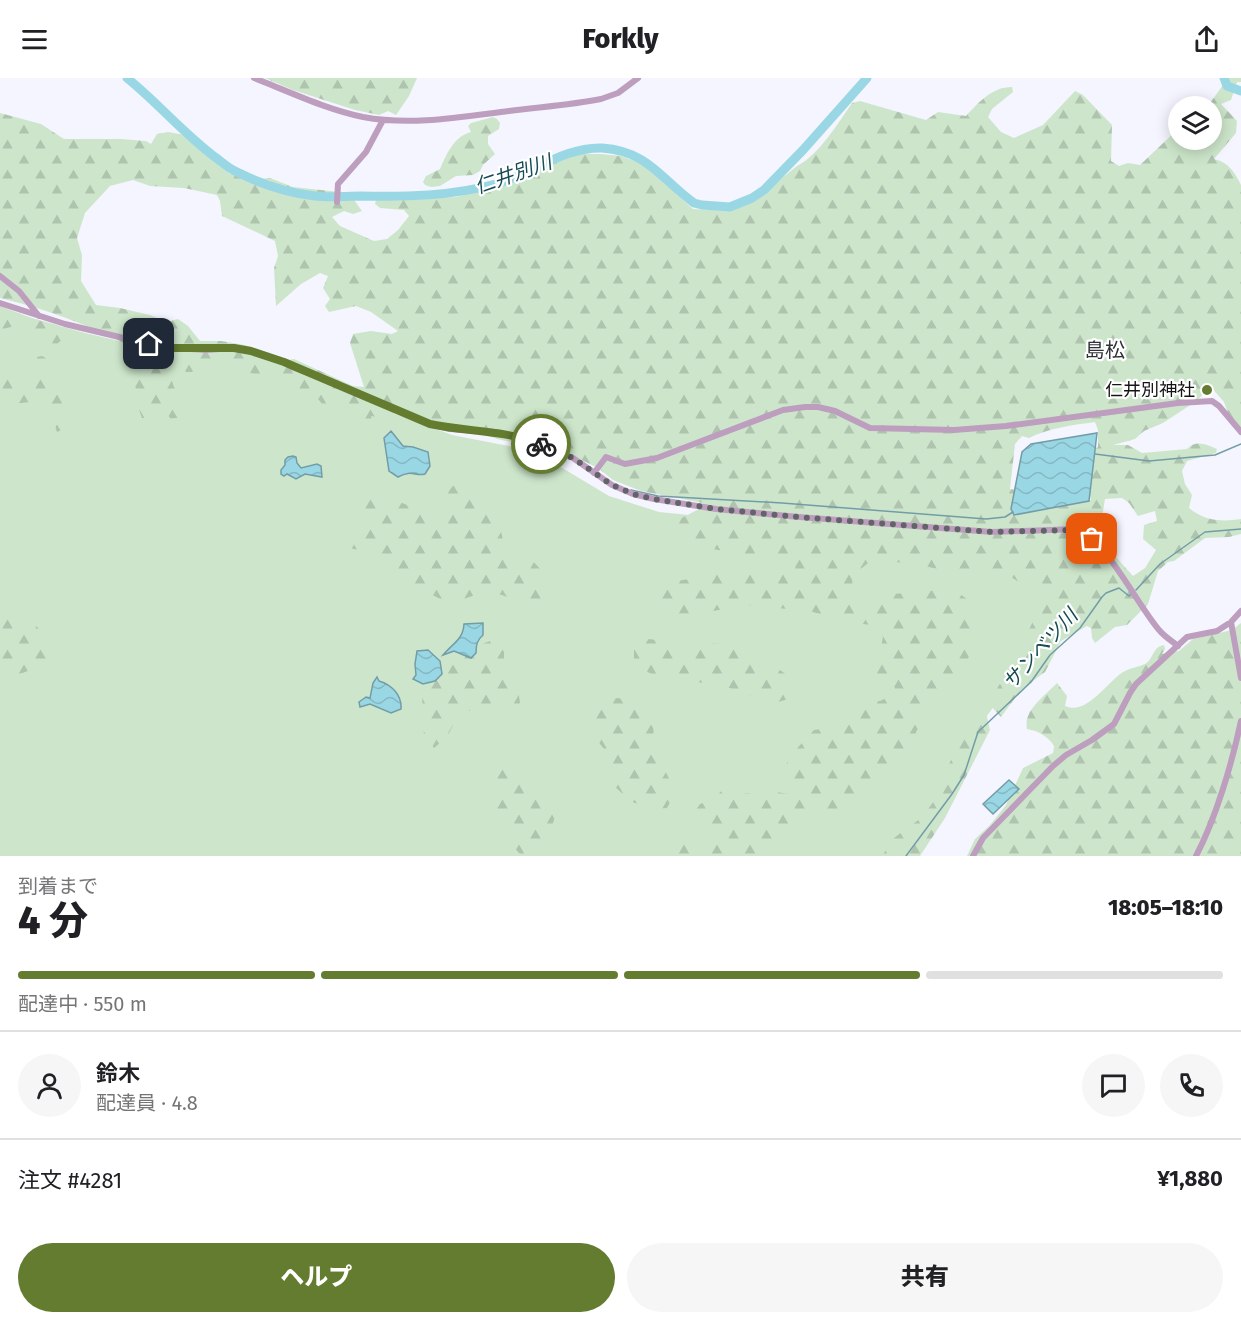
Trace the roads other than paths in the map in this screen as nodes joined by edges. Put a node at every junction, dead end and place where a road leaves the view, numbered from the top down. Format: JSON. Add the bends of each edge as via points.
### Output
{"nodes":[{"id":1,"x":254,"y":78,"type":"edge"},
{"id":2,"x":638,"y":78,"type":"edge"},
{"id":3,"x":383,"y":120,"type":"junction"},
{"id":4,"x":337,"y":202,"type":"dead end"},
{"id":5,"x":0,"y":276,"type":"edge"},
{"id":6,"x":0,"y":303,"type":"edge"},
{"id":7,"x":39,"y":317,"type":"junction"},
{"id":8,"x":1241,"y":432,"type":"edge"},
{"id":9,"x":594,"y":473,"type":"junction"},
{"id":10,"x":1241,"y":611,"type":"edge"},
{"id":11,"x":1231,"y":622,"type":"junction"},
{"id":12,"x":1178,"y":646,"type":"junction"},
{"id":13,"x":1241,"y":678,"type":"edge"},
{"id":14,"x":1241,"y":721,"type":"edge"},
{"id":15,"x":973,"y":856,"type":"edge"},
{"id":16,"x":1196,"y":856,"type":"edge"}],
"edges":[{"from":1,"to":3,"type":"street","via":[[322,106]]},
{"from":2,"to":3,"type":"street","via":[[618,93],[574,104],[430,120]]},
{"from":3,"to":4,"type":"street","via":[[366,152],[338,184]]},
{"from":5,"to":7,"type":"street","via":[[19,291]]},
{"from":6,"to":7,"type":"street"},
{"from":7,"to":9,"type":"street","via":[[161,347],[251,351],[430,424],[525,438],[573,458]]},
{"from":8,"to":9,"type":"street","via":[[1212,401],[954,430],[870,428],[835,411],[805,406],[783,410],[657,458],[625,464],[606,457]]},
{"from":9,"to":12,"type":"street","via":[[633,494],[716,509],[992,532],[1076,530],[1086,533],[1097,544],[1161,632]]},
{"from":10,"to":11,"type":"street"},
{"from":11,"to":12,"type":"street","via":[[1217,631],[1187,637]]},
{"from":11,"to":13,"type":"street"},
{"from":12,"to":15,"type":"street","via":[[1136,684],[1114,724],[1053,766],[982,838]]},
{"from":14,"to":16,"type":"street","via":[[1218,801]]}]}
